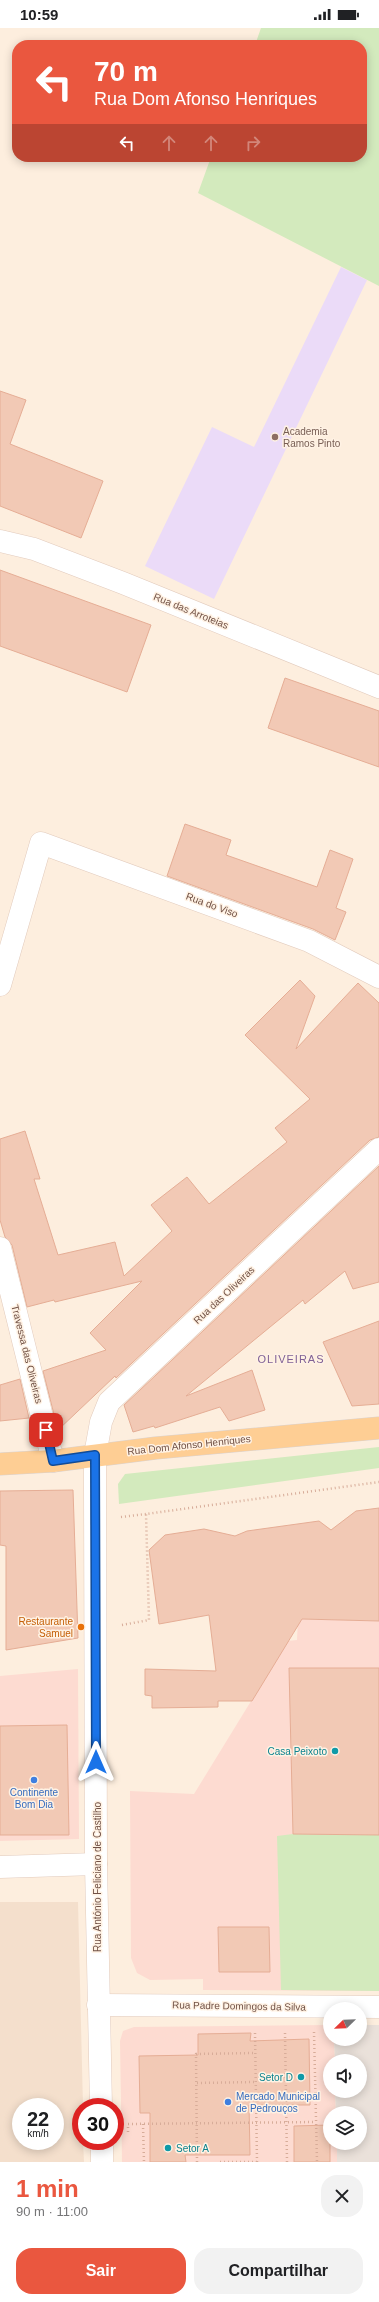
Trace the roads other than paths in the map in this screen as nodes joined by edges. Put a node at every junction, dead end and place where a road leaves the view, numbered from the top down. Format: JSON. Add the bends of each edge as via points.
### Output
{"nodes":[{"id":1,"x":0,"y":541,"type":"edge"},
{"id":2,"x":379,"y":687,"type":"edge"},
{"id":3,"x":379,"y":977,"type":"edge"},
{"id":4,"x":0,"y":985,"type":"edge"},
{"id":5,"x":379,"y":1149,"type":"edge"},
{"id":6,"x":0,"y":1248,"type":"edge"},
{"id":7,"x":379,"y":1428,"type":"edge"},
{"id":8,"x":95,"y":1455,"type":"junction"},
{"id":9,"x":53,"y":1461,"type":"junction"},
{"id":10,"x":0,"y":1464,"type":"edge"},
{"id":11,"x":96,"y":1864,"type":"junction"},
{"id":12,"x":0,"y":1866,"type":"edge"},
{"id":13,"x":98,"y":2005,"type":"junction"},
{"id":14,"x":379,"y":2008,"type":"edge"},
{"id":15,"x":101,"y":2098,"type":"edge"},
{"id":16,"x":102,"y":2150,"type":"edge"},
{"id":17,"x":102,"y":2162,"type":"edge"}],
"edges":[{"from":1,"to":2,"type":"street","name":"Rua das Arroteias","via":[[34,549],[123,583]]},
{"from":3,"to":4,"type":"street","name":"Rua do Viso","via":[[309,941],[41,843]]},
{"from":5,"to":8,"type":"street","name":"Rua das Oliveiras","via":[[109,1402],[101,1422]]},
{"from":6,"to":9,"type":"street","name":"Travessa das Oliveiras"},
{"from":7,"to":8,"type":"main road","name":"Rua Dom Afonso Henriques"},
{"from":8,"to":9,"type":"main road","name":"Rua Dom Afonso Henriques"},
{"from":8,"to":11,"type":"street","name":"Rua António Feliciano de Castilho"},
{"from":9,"to":10,"type":"main road","name":"Rua Dom Afonso Henriques"},
{"from":11,"to":12,"type":"street"},
{"from":11,"to":13,"type":"street","name":"Rua António Feliciano de Castilho"},
{"from":13,"to":14,"type":"street","name":"Rua Padre Domingos da Silva"},
{"from":13,"to":15,"type":"street","name":"Rua António Feliciano de Castilho"},
{"from":16,"to":17,"type":"street"}]}
